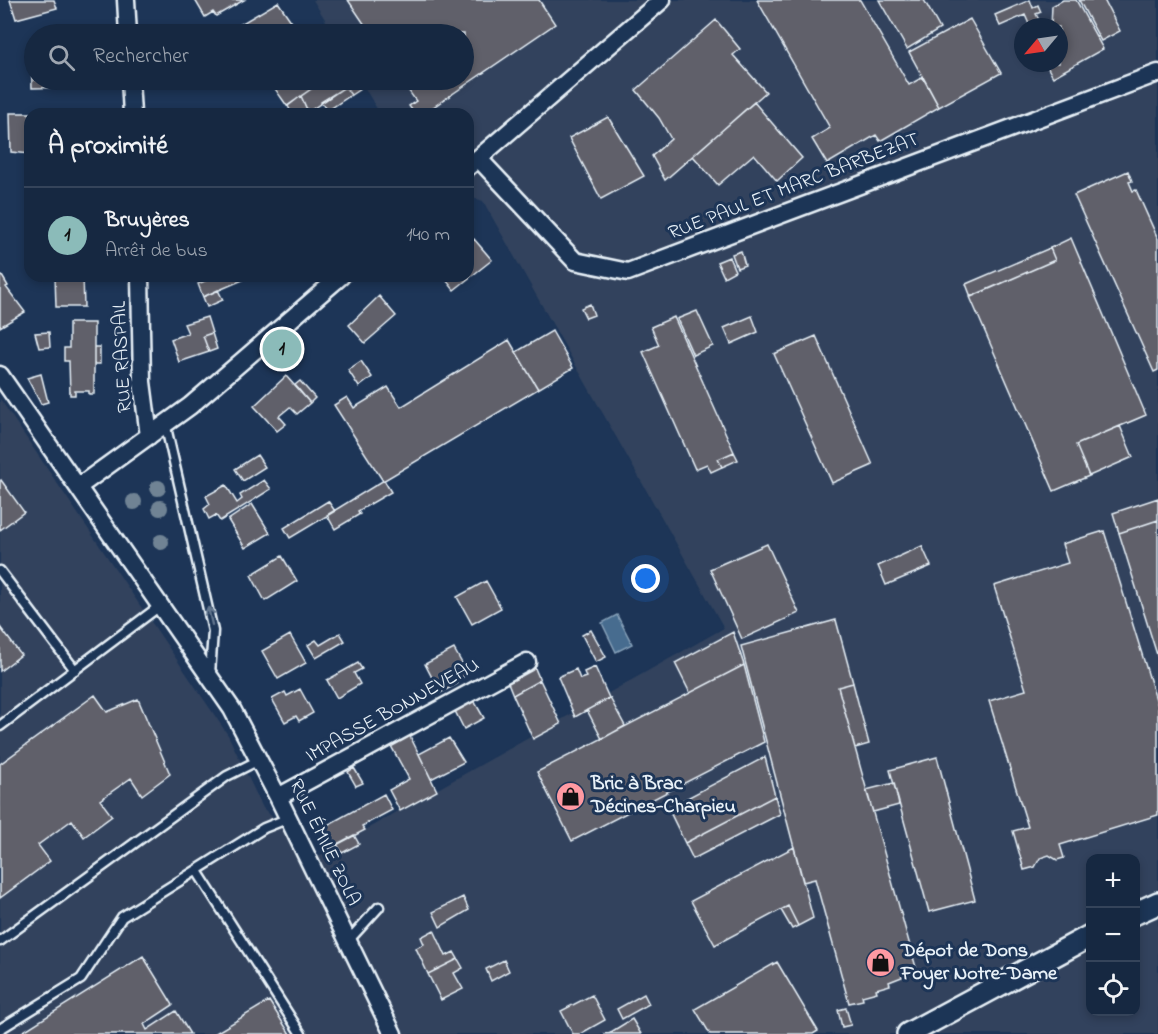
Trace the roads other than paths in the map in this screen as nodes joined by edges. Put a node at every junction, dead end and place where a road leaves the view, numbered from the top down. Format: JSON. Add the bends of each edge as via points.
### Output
{"nodes":[{"id":1,"x":126,"y":0,"type":"edge"},
{"id":2,"x":662,"y":0,"type":"edge"},
{"id":3,"x":127,"y":24,"type":"edge"},
{"id":4,"x":1158,"y":73,"type":"edge"},
{"id":5,"x":131,"y":90,"type":"edge"},
{"id":6,"x":132,"y":108,"type":"edge"},
{"id":7,"x":474,"y":162,"type":"edge"},
{"id":8,"x":474,"y":164,"type":"edge"},
{"id":9,"x":140,"y":282,"type":"edge"},
{"id":10,"x":334,"y":282,"type":"edge"},
{"id":11,"x":0,"y":375,"type":"edge"},
{"id":12,"x":165,"y":423,"type":"junction"},
{"id":13,"x":149,"y":436,"type":"junction"},
{"id":14,"x":78,"y":487,"type":"junction"},
{"id":15,"x":0,"y":571,"type":"edge"},
{"id":16,"x":161,"y":605,"type":"junction"},
{"id":17,"x":527,"y":662,"type":"dead end"},
{"id":18,"x":75,"y":670,"type":"junction"},
{"id":19,"x":210,"y":674,"type":"junction"},
{"id":20,"x":0,"y":726,"type":"edge"},
{"id":21,"x":259,"y":760,"type":"junction"},
{"id":22,"x":278,"y":797,"type":"junction"},
{"id":23,"x":289,"y":818,"type":"junction"},
{"id":24,"x":197,"y":871,"type":"junction"},
{"id":25,"x":1158,"y":903,"type":"edge"},
{"id":26,"x":379,"y":907,"type":"dead end"},
{"id":27,"x":1140,"y":911,"type":"edge"},
{"id":28,"x":1086,"y":938,"type":"edge"},
{"id":29,"x":0,"y":941,"type":"edge"},
{"id":30,"x":348,"y":941,"type":"junction"},
{"id":31,"x":0,"y":1029,"type":"edge"},
{"id":32,"x":301,"y":1034,"type":"edge"},
{"id":33,"x":393,"y":1034,"type":"edge"},
{"id":34,"x":908,"y":1034,"type":"edge"}],
"edges":[{"from":1,"to":3,"type":"street"},
{"from":2,"to":7,"type":"street"},
{"from":4,"to":8,"type":"street","name":"RUE PAUL ET MARC BARBEZAT","via":[[628,272],[575,261]]},
{"from":5,"to":6,"type":"street"},
{"from":9,"to":13,"type":"street","name":"RUE RASPAIL","via":[[142,382]]},
{"from":10,"to":12,"type":"street"},
{"from":11,"to":14,"type":"street","name":"RUE ÉMILE ZOLA"},
{"from":12,"to":13,"type":"street"},
{"from":19,"to":12,"type":"lane","one_way":true,"via":[[213,631]]},
{"from":13,"to":14,"type":"street"},
{"from":14,"to":16,"type":"street","name":"RUE ÉMILE ZOLA"},
{"from":15,"to":18,"type":"lane"},
{"from":16,"to":18,"type":"lane"},
{"from":16,"to":19,"type":"street","name":"RUE ÉMILE ZOLA"},
{"from":17,"to":22,"type":"street","name":"IMPASSE BONNEVEAU"},
{"from":18,"to":20,"type":"lane"},
{"from":19,"to":21,"type":"street","name":"RUE ÉMILE ZOLA"},
{"from":21,"to":22,"type":"street","name":"RUE ÉMILE ZOLA"},
{"from":21,"to":29,"type":"lane","via":[[228,776]]},
{"from":22,"to":23,"type":"street","name":"RUE ÉMILE ZOLA"},
{"from":23,"to":24,"type":"lane","via":[[264,828]]},
{"from":23,"to":30,"type":"street","name":"RUE ÉMILE ZOLA"},
{"from":24,"to":31,"type":"lane","via":[[123,917],[81,979]]},
{"from":24,"to":32,"type":"lane"},
{"from":25,"to":27,"type":"street"},
{"from":26,"to":30,"type":"lane"},
{"from":28,"to":34,"type":"street"},
{"from":30,"to":33,"type":"street","name":"RUE ÉMILE ZOLA"}]}
